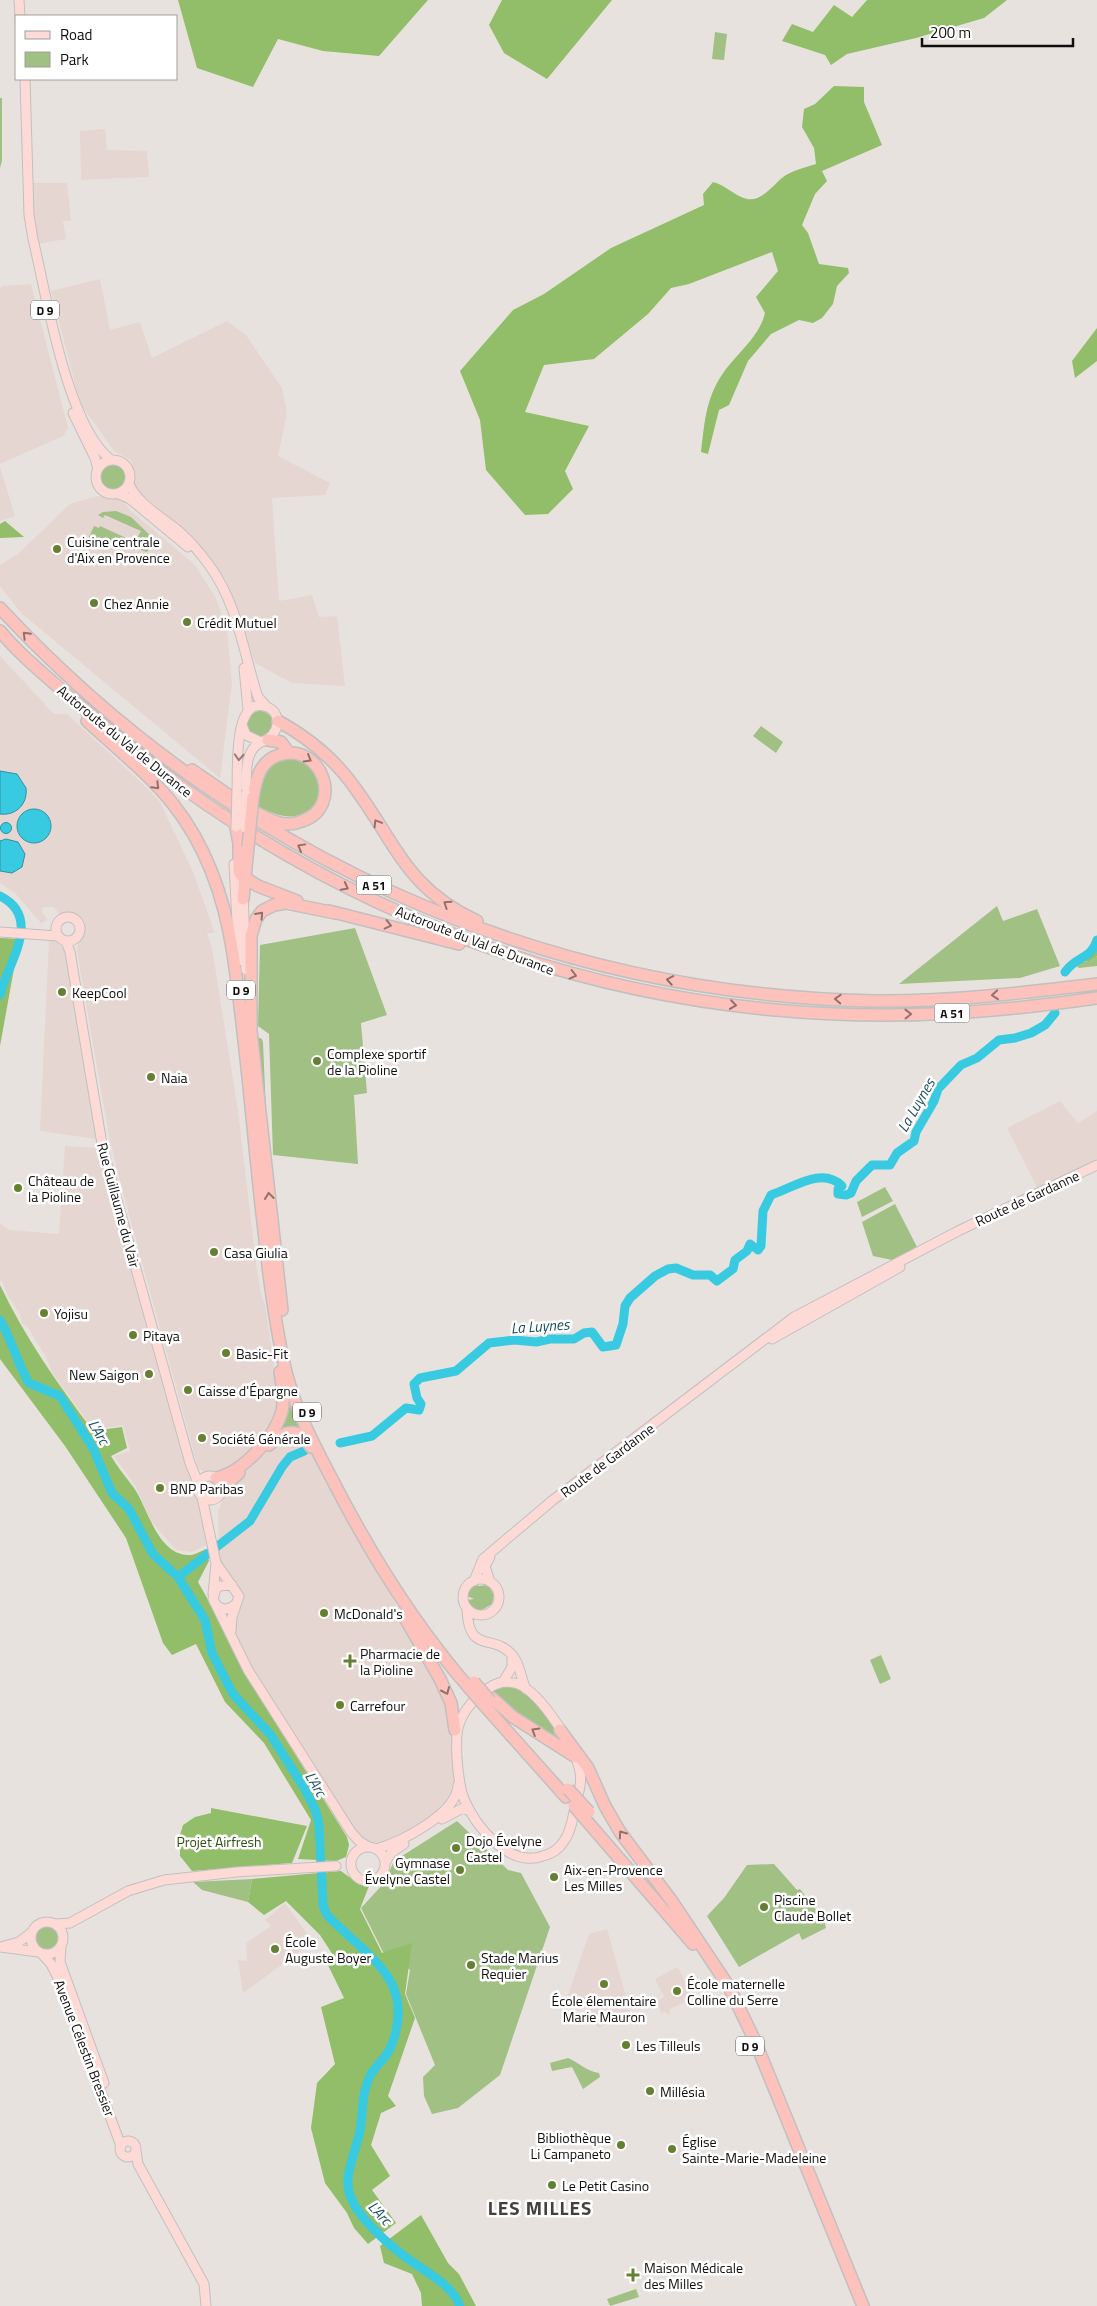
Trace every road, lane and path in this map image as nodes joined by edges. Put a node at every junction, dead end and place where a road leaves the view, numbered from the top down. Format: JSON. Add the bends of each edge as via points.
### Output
{"nodes":[{"id":1,"x":19,"y":0,"type":"edge"},
{"id":2,"x":20,"y":15,"type":"edge"},
{"id":3,"x":25,"y":80,"type":"edge"},
{"id":4,"x":26,"y":144,"type":"junction"},
{"id":5,"x":110,"y":459,"type":"junction"},
{"id":6,"x":98,"y":469,"type":"junction"},
{"id":7,"x":128,"y":485,"type":"junction"},
{"id":8,"x":119,"y":494,"type":"junction"},
{"id":9,"x":0,"y":608,"type":"edge"},
{"id":10,"x":0,"y":631,"type":"edge"},
{"id":11,"x":21,"y":654,"type":"junction"},
{"id":12,"x":52,"y":662,"type":"junction"},
{"id":13,"x":267,"y":707,"type":"junction"},
{"id":14,"x":248,"y":710,"type":"junction"},
{"id":15,"x":278,"y":721,"type":"junction"},
{"id":16,"x":242,"y":725,"type":"junction"},
{"id":17,"x":264,"y":741,"type":"junction"},
{"id":18,"x":289,"y":753,"type":"junction"},
{"id":19,"x":250,"y":795,"type":"junction"},
{"id":20,"x":236,"y":827,"type":"joint"},
{"id":21,"x":242,"y":845,"type":"junction"},
{"id":22,"x":244,"y":878,"type":"junction"},
{"id":23,"x":243,"y":899,"type":"joint"},
{"id":24,"x":335,"y":913,"type":"junction"},
{"id":25,"x":56,"y":926,"type":"junction"},
{"id":26,"x":1,"y":932,"type":"edge"},
{"id":27,"x":41,"y":934,"type":"junction"},
{"id":28,"x":66,"y":939,"type":"junction"},
{"id":29,"x":555,"y":954,"type":"junction"},
{"id":30,"x":526,"y":962,"type":"junction"},
{"id":31,"x":1097,"y":984,"type":"edge"},
{"id":32,"x":1097,"y":998,"type":"edge"},
{"id":33,"x":251,"y":1032,"type":"junction"},
{"id":34,"x":250,"y":1108,"type":"junction"},
{"id":35,"x":1097,"y":1165,"type":"edge"},
{"id":36,"x":270,"y":1281,"type":"junction"},
{"id":37,"x":188,"y":1453,"type":"junction"},
{"id":38,"x":211,"y":1477,"type":"junction"},
{"id":39,"x":199,"y":1485,"type":"junction"},
{"id":40,"x":222,"y":1488,"type":"junction"},
{"id":41,"x":202,"y":1497,"type":"junction"},
{"id":42,"x":341,"y":1497,"type":"junction"},
{"id":43,"x":213,"y":1500,"type":"junction"},
{"id":44,"x":348,"y":1510,"type":"junction"},
{"id":45,"x":211,"y":1530,"type":"junction"},
{"id":46,"x":496,"y":1548,"type":"junction"},
{"id":47,"x":216,"y":1560,"type":"junction"},
{"id":48,"x":474,"y":1581,"type":"junction"},
{"id":49,"x":490,"y":1582,"type":"junction"},
{"id":50,"x":232,"y":1585,"type":"junction"},
{"id":51,"x":214,"y":1599,"type":"junction"},
{"id":52,"x":236,"y":1604,"type":"junction"},
{"id":53,"x":468,"y":1610,"type":"junction"},
{"id":54,"x":480,"y":1616,"type":"junction"},
{"id":55,"x":231,"y":1632,"type":"junction"},
{"id":56,"x":473,"y":1635,"type":"junction"},
{"id":57,"x":509,"y":1652,"type":"junction"},
{"id":58,"x":503,"y":1682,"type":"junction"},
{"id":59,"x":472,"y":1686,"type":"junction"},
{"id":60,"x":527,"y":1689,"type":"junction"},
{"id":61,"x":489,"y":1701,"type":"junction"},
{"id":62,"x":455,"y":1730,"type":"junction"},
{"id":63,"x":560,"y":1730,"type":"junction"},
{"id":64,"x":576,"y":1757,"type":"junction"},
{"id":65,"x":458,"y":1771,"type":"junction"},
{"id":66,"x":470,"y":1811,"type":"junction"},
{"id":67,"x":588,"y":1816,"type":"junction"},
{"id":68,"x":351,"y":1832,"type":"junction"},
{"id":69,"x":373,"y":1848,"type":"junction"},
{"id":70,"x":354,"y":1854,"type":"junction"},
{"id":71,"x":385,"y":1863,"type":"junction"},
{"id":72,"x":336,"y":1866,"type":"dead end"},
{"id":73,"x":76,"y":1920,"type":"junction"},
{"id":74,"x":56,"y":1924,"type":"junction"},
{"id":75,"x":692,"y":1930,"type":"junction"},
{"id":76,"x":32,"y":1932,"type":"junction"},
{"id":77,"x":62,"y":1944,"type":"junction"},
{"id":78,"x":0,"y":1947,"type":"edge"},
{"id":79,"x":40,"y":1953,"type":"junction"},
{"id":80,"x":124,"y":2144,"type":"junction"},
{"id":81,"x":133,"y":2154,"type":"junction"},
{"id":82,"x":861,"y":2304,"type":"edge"},
{"id":83,"x":206,"y":2306,"type":"edge"}],
"edges":[{"from":1,"to":2,"type":"main road"},
{"from":3,"to":4,"type":"main road","number":"D 9"},
{"from":4,"to":5,"type":"main road","number":"D 9","via":[[29,215],[63,361],[82,421],[98,449]]},
{"from":4,"to":6,"type":"main road","number":"D 9","via":[[23,186],[28,240],[67,398]]},
{"from":5,"to":6,"type":"main road"},
{"from":5,"to":7,"type":"main road","via":[[126,466],[130,477]]},
{"from":6,"to":8,"type":"main road","via":[[99,487],[107,493]]},
{"from":7,"to":8,"type":"main road"},
{"from":7,"to":13,"type":"main road","via":[[138,499],[183,534],[222,585],[235,616],[258,697]]},
{"from":8,"to":14,"type":"main road","via":[[130,499],[191,549],[208,569],[232,619],[245,671]]},
{"from":12,"to":9,"type":"highway","name":"Autoroute du Val de Durance","number":"A 51","one_way":true},
{"from":10,"to":11,"type":"highway","name":"Autoroute du Val de Durance","number":"A 51"},
{"from":11,"to":30,"type":"highway","name":"Autoroute du Val de Durance","number":"A 51","one_way":true,"via":[[131,750],[206,805],[264,842],[375,901]]},
{"from":11,"to":34,"type":"highway","one_way":true,"via":[[166,796],[201,848],[220,895],[230,937]]},
{"from":18,"to":12,"type":"highway","one_way":true,"via":[[304,756],[317,765],[324,775],[326,789],[318,812],[307,820],[289,824],[278,823],[257,812],[192,770]]},
{"from":29,"to":12,"type":"highway","name":"Autoroute du Val de Durance","number":"A 51","one_way":true,"via":[[396,896],[288,840],[206,789],[159,754]]},
{"from":13,"to":14,"type":"main road","via":[[257,706]]},
{"from":13,"to":15,"type":"main road"},
{"from":14,"to":16,"type":"main road"},
{"from":15,"to":17,"type":"main road","via":[[276,732]]},
{"from":29,"to":15,"type":"highway","one_way":true,"via":[[467,916],[432,893],[404,864],[355,788],[334,762],[303,735]]},
{"from":16,"to":17,"type":"main road","via":[[246,735]]},
{"from":16,"to":20,"type":"main road","one_way":true,"bridge":true},
{"from":17,"to":18,"type":"highway","via":[[281,742]]},
{"from":17,"to":19,"type":"main road","via":[[248,756]]},
{"from":18,"to":19,"type":"highway","via":[[275,756],[263,766]]},
{"from":19,"to":21,"type":"highway","bridge":true},
{"from":20,"to":21,"type":"highway"},
{"from":21,"to":22,"type":"highway"},
{"from":21,"to":34,"type":"main road","number":"D 9","via":[[235,902]]},
{"from":22,"to":23,"type":"highway"},
{"from":22,"to":24,"type":"highway"},
{"from":23,"to":33,"type":"main road","number":"D 9"},
{"from":24,"to":30,"type":"highway","one_way":true},
{"from":33,"to":24,"type":"highway","one_way":true,"via":[[251,936],[256,918],[268,908],[286,903]]},
{"from":25,"to":27,"type":"main road"},
{"from":25,"to":28,"type":"main road"},
{"from":25,"to":28,"type":"main road","via":[[64,917],[76,919],[81,929]]},
{"from":26,"to":27,"type":"main road"},
{"from":27,"to":28,"type":"main road"},
{"from":28,"to":37,"type":"main road","name":"Rue Guillaume du Vair","via":[[103,1150]]},
{"from":31,"to":29,"type":"highway","name":"Autoroute du Val de Durance","number":"A 51","one_way":true,"via":[[952,999],[877,1001],[812,998],[718,988],[626,972]]},
{"from":30,"to":32,"type":"highway","name":"Autoroute du Val de Durance","number":"A 51","one_way":true,"via":[[671,996],[760,1008],[847,1014],[954,1013]]},
{"from":59,"to":33,"type":"highway","number":"D 9","one_way":true,"via":[[399,1584],[328,1457],[302,1399],[282,1308]]},
{"from":34,"to":36,"type":"highway","number":"D 9"},
{"from":35,"to":46,"type":"main road","name":"Route de Gardanne","via":[[958,1231],[794,1317],[553,1500]]},
{"from":36,"to":38,"type":"highway","number":"D 9","via":[[274,1342],[283,1395],[282,1412],[269,1438],[234,1472]]},
{"from":36,"to":42,"type":"highway","number":"D 9","via":[[281,1349],[296,1402]]},
{"from":37,"to":38,"type":"main road","name":"Rue Guillaume du Vair","via":[[200,1472]]},
{"from":37,"to":39,"type":"main road","name":"Rue Guillaume du Vair"},
{"from":38,"to":39,"type":"main road"},
{"from":38,"to":40,"type":"main road","via":[[221,1483]]},
{"from":39,"to":41,"type":"main road"},
{"from":40,"to":42,"type":"highway","number":"D 9","via":[[279,1436],[290,1432],[308,1442]]},
{"from":40,"to":43,"type":"main road"},
{"from":41,"to":43,"type":"main road"},
{"from":41,"to":45,"type":"main road"},
{"from":42,"to":44,"type":"highway","number":"D 9"},
{"from":43,"to":45,"type":"main road"},
{"from":44,"to":59,"type":"highway","number":"D 9","via":[[406,1608],[430,1641]]},
{"from":44,"to":62,"type":"highway","one_way":true,"via":[[374,1564],[440,1679],[451,1703]]},
{"from":45,"to":47,"type":"main road"},
{"from":46,"to":48,"type":"main road","name":"Route de Gardanne","via":[[483,1560]]},
{"from":46,"to":49,"type":"main road","via":[[486,1566]]},
{"from":47,"to":50,"type":"main road"},
{"from":47,"to":51,"type":"main road"},
{"from":48,"to":49,"type":"main road"},
{"from":48,"to":53,"type":"main road","via":[[463,1593]]},
{"from":49,"to":54,"type":"main road","via":[[497,1590],[499,1600],[491,1612]]},
{"from":50,"to":51,"type":"main road","via":[[219,1586]]},
{"from":50,"to":52,"type":"main road","via":[[239,1596]]},
{"from":51,"to":52,"type":"main road","via":[[224,1609]]},
{"from":51,"to":55,"type":"main road"},
{"from":52,"to":55,"type":"main road"},
{"from":53,"to":54,"type":"main road"},
{"from":53,"to":56,"type":"main road","via":[[469,1628]]},
{"from":54,"to":56,"type":"main road","via":[[473,1624]]},
{"from":55,"to":68,"type":"main road","via":[[248,1670]]},
{"from":56,"to":57,"type":"main road"},
{"from":57,"to":58,"type":"main road","via":[[512,1667]]},
{"from":57,"to":60,"type":"main road"},
{"from":58,"to":60,"type":"main road"},
{"from":58,"to":62,"type":"main road","via":[[478,1696]]},
{"from":59,"to":61,"type":"highway","number":"D 9","bridge":true},
{"from":60,"to":63,"type":"main road"},
{"from":64,"to":61,"type":"highway","one_way":true},
{"from":61,"to":67,"type":"highway","number":"D 9","bridge":true},
{"from":62,"to":65,"type":"main road"},
{"from":63,"to":64,"type":"main road"},
{"from":75,"to":63,"type":"highway","one_way":true,"via":[[620,1832],[588,1768]]},
{"from":64,"to":66,"type":"main road","via":[[581,1784],[569,1832],[560,1847],[548,1854],[529,1859],[514,1856],[499,1845]]},
{"from":65,"to":66,"type":"main road"},
{"from":65,"to":69,"type":"main road","via":[[458,1792],[446,1810],[395,1844]]},
{"from":66,"to":71,"type":"main road","via":[[463,1808],[447,1815],[391,1853]]},
{"from":67,"to":75,"type":"highway","number":"D 9"},
{"from":67,"to":82,"type":"highway","number":"D 9","via":[[692,1943],[724,1993]]},
{"from":68,"to":69,"type":"main road","via":[[359,1841]]},
{"from":68,"to":70,"type":"main road"},
{"from":69,"to":70,"type":"main road"},
{"from":69,"to":71,"type":"main road","via":[[381,1852]]},
{"from":70,"to":71,"type":"main road","via":[[340,1866],[353,1871],[361,1879],[374,1880],[382,1873]]},
{"from":72,"to":73,"type":"main road","via":[[164,1880],[122,1894]]},
{"from":73,"to":74,"type":"main road"},
{"from":73,"to":77,"type":"main road"},
{"from":74,"to":76,"type":"main road","via":[[42,1923]]},
{"from":74,"to":77,"type":"main road"},
{"from":75,"to":82,"type":"highway","number":"D 9","via":[[744,2016]]},
{"from":76,"to":78,"type":"main road","via":[[19,1942]]},
{"from":76,"to":79,"type":"main road","via":[[33,1947]]},
{"from":77,"to":79,"type":"main road","via":[[50,1955]]},
{"from":77,"to":80,"type":"main road","name":"Avenue Célestin Bressier","via":[[60,1962]]},
{"from":78,"to":79,"type":"main road"},
{"from":79,"to":80,"type":"main road","name":"Avenue Célestin Bressier","via":[[51,1964],[61,1984]]},
{"from":80,"to":81,"type":"main road","via":[[134,2144]]},
{"from":80,"to":81,"type":"main road","via":[[122,2154]]},
{"from":81,"to":83,"type":"main road","via":[[197,2283],[205,2291]]}]}
